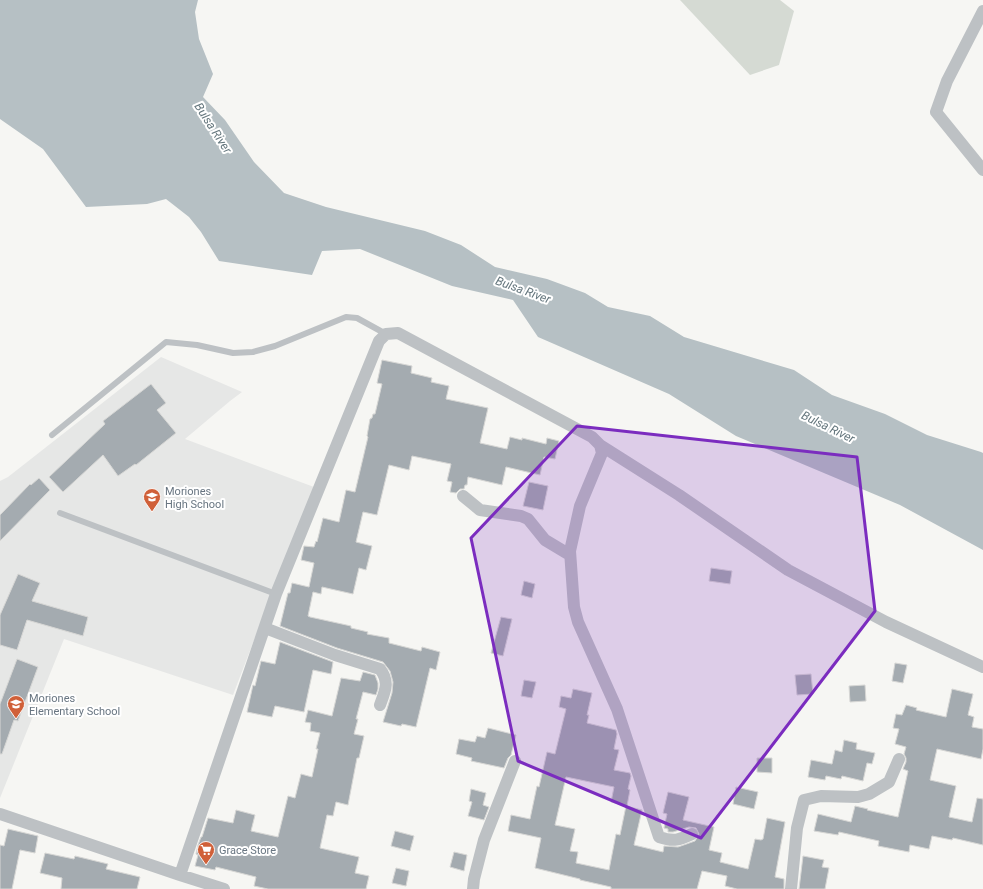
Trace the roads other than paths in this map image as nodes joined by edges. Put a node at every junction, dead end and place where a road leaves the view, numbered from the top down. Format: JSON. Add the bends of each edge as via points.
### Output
{"nodes":[{"id":1,"x":983,"y":11,"type":"edge"},
{"id":2,"x":983,"y":170,"type":"edge"},
{"id":3,"x":386,"y":334,"type":"junction"},
{"id":4,"x":52,"y":435,"type":"dead end"},
{"id":5,"x":600,"y":445,"type":"junction"},
{"id":6,"x":463,"y":496,"type":"dead end"},
{"id":7,"x":60,"y":513,"type":"dead end"},
{"id":8,"x":570,"y":555,"type":"junction"},
{"id":9,"x":276,"y":594,"type":"junction"},
{"id":10,"x":265,"y":628,"type":"junction"},
{"id":11,"x":983,"y":667,"type":"edge"},
{"id":12,"x":380,"y":705,"type":"dead end"},
{"id":13,"x":899,"y":759,"type":"dead end"},
{"id":14,"x":515,"y":761,"type":"dead end"},
{"id":15,"x":0,"y":814,"type":"edge"},
{"id":16,"x":692,"y":834,"type":"dead end"},
{"id":17,"x":180,"y":875,"type":"junction"},
{"id":18,"x":196,"y":885,"type":"edge"},
{"id":19,"x":224,"y":889,"type":"edge"},
{"id":20,"x":473,"y":889,"type":"edge"},
{"id":21,"x":791,"y":889,"type":"edge"}],
"edges":[{"from":1,"to":2,"type":"street","via":[[947,81],[936,112]]},
{"from":3,"to":4,"type":"lane","via":[[357,318],[346,317],[275,346],[253,352],[233,353],[197,345],[166,342]]},
{"from":3,"to":5,"type":"street","via":[[398,333],[592,437]]},
{"from":3,"to":9,"type":"street","via":[[379,341]]},
{"from":5,"to":8,"type":"street","via":[[602,453],[580,506]]},
{"from":5,"to":11,"type":"street","via":[[679,494],[788,570],[886,622]]},
{"from":6,"to":8,"type":"street","via":[[480,510],[528,519],[545,540]]},
{"from":7,"to":9,"type":"lane"},
{"from":8,"to":16,"type":"street","via":[[574,607],[578,622],[617,709],[659,838],[678,841]]},
{"from":9,"to":10,"type":"street"},
{"from":10,"to":12,"type":"street","via":[[380,669],[387,686]]},
{"from":10,"to":17,"type":"street"},
{"from":13,"to":21,"type":"street","via":[[889,782],[869,794],[821,796],[804,800],[797,828]]},
{"from":14,"to":20,"type":"street","via":[[484,840]]},
{"from":15,"to":17,"type":"street"},
{"from":17,"to":18,"type":"street"},
{"from":18,"to":19,"type":"street"}]}
